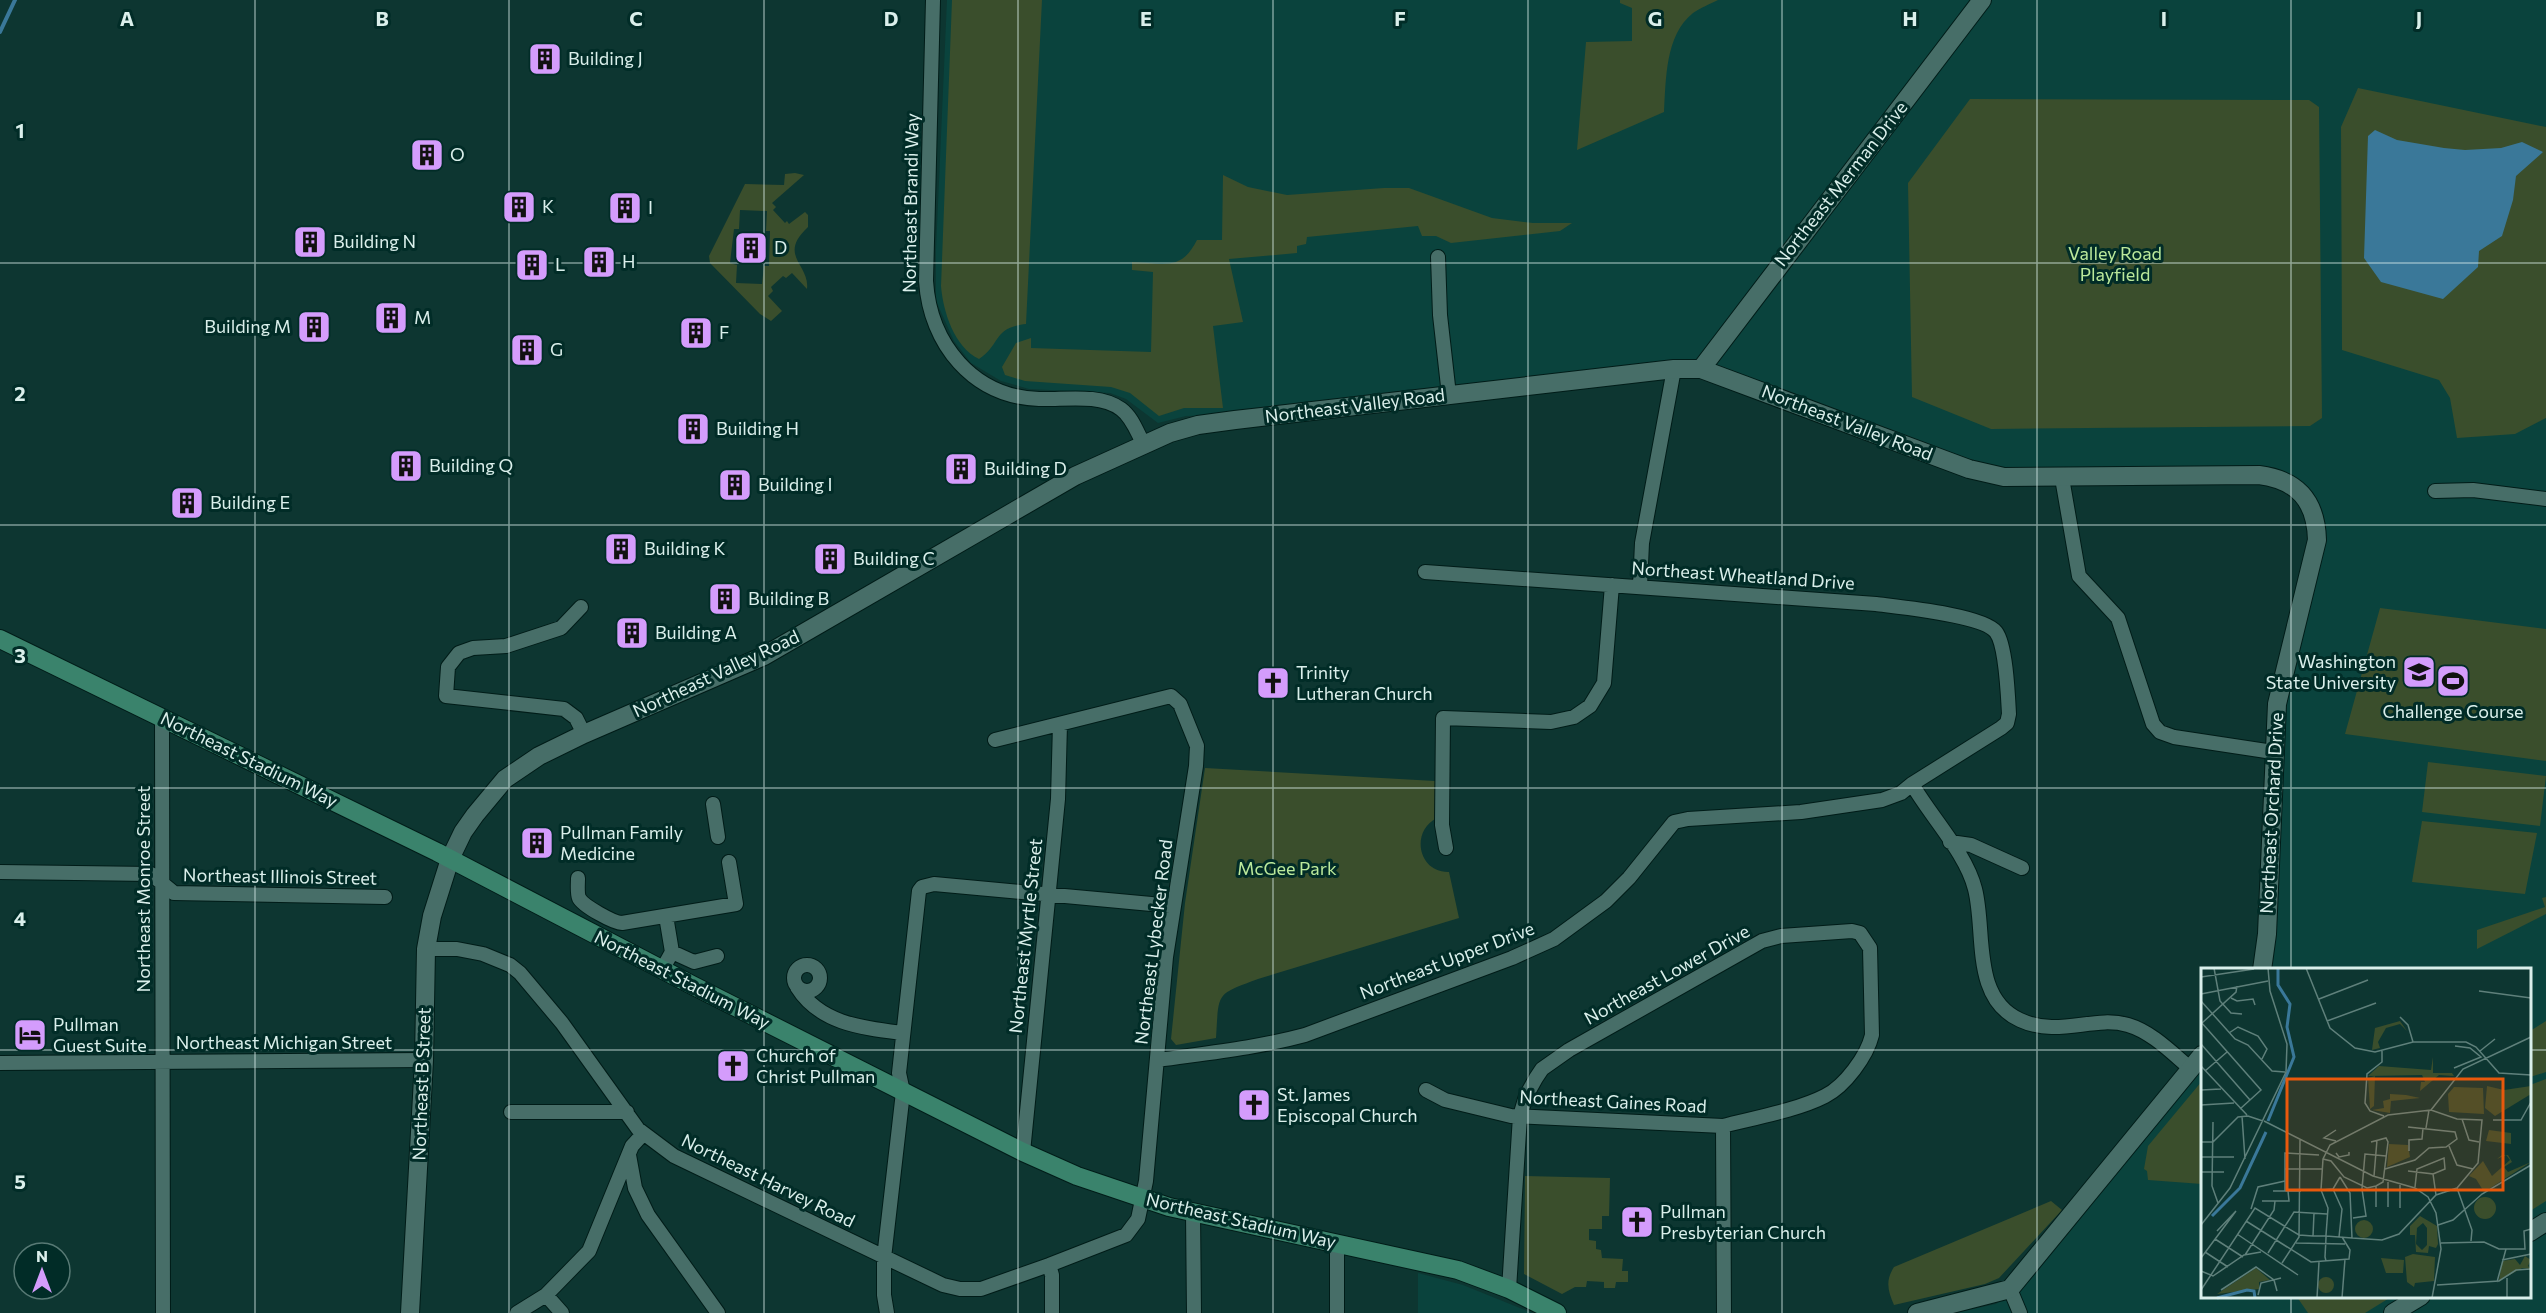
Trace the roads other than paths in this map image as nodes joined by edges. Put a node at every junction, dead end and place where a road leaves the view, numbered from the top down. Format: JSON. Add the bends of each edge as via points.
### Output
{"nodes":[{"id":1,"x":933,"y":0,"type":"edge"},
{"id":2,"x":1982,"y":0,"type":"edge"},
{"id":3,"x":1438,"y":257,"type":"dead end"},
{"id":4,"x":1674,"y":369,"type":"junction"},
{"id":5,"x":1701,"y":369,"type":"junction"},
{"id":6,"x":1449,"y":395,"type":"junction"},
{"id":7,"x":1143,"y":443,"type":"junction"},
{"id":8,"x":2062,"y":478,"type":"junction"},
{"id":9,"x":2435,"y":491,"type":"dead end"},
{"id":10,"x":2546,"y":499,"type":"edge"},
{"id":11,"x":2315,"y":552,"type":"joint"},
{"id":12,"x":1425,"y":572,"type":"dead end"},
{"id":13,"x":1612,"y":585,"type":"junction"},
{"id":14,"x":1640,"y":586,"type":"junction"},
{"id":15,"x":580,"y":607,"type":"dead end"},
{"id":16,"x":0,"y":639,"type":"edge"},
{"id":17,"x":2007,"y":688,"type":"joint"},
{"id":18,"x":162,"y":717,"type":"junction"},
{"id":19,"x":1060,"y":724,"type":"junction"},
{"id":20,"x":584,"y":734,"type":"junction"},
{"id":21,"x":995,"y":740,"type":"dead end"},
{"id":22,"x":2273,"y":752,"type":"junction"},
{"id":23,"x":1912,"y":784,"type":"junction"},
{"id":24,"x":713,"y":804,"type":"dead end"},
{"id":25,"x":718,"y":837,"type":"dead end"},
{"id":26,"x":1950,"y":842,"type":"junction"},
{"id":27,"x":1446,"y":848,"type":"dead end"},
{"id":28,"x":450,"y":859,"type":"junction"},
{"id":29,"x":729,"y":862,"type":"dead end"},
{"id":30,"x":2022,"y":868,"type":"dead end"},
{"id":31,"x":0,"y":872,"type":"edge"},
{"id":32,"x":578,"y":878,"type":"dead end"},
{"id":33,"x":162,"y":882,"type":"junction"},
{"id":34,"x":1047,"y":894,"type":"junction"},
{"id":35,"x":386,"y":897,"type":"dead end"},
{"id":36,"x":1173,"y":906,"type":"junction"},
{"id":37,"x":666,"y":915,"type":"junction"},
{"id":38,"x":426,"y":949,"type":"junction"},
{"id":39,"x":672,"y":952,"type":"junction"},
{"id":40,"x":717,"y":956,"type":"dead end"},
{"id":41,"x":2262,"y":968,"type":"edge"},
{"id":42,"x":662,"y":970,"type":"junction"},
{"id":43,"x":796,"y":987,"type":"dead end"},
{"id":44,"x":903,"y":1032,"type":"junction"},
{"id":45,"x":424,"y":1060,"type":"junction"},
{"id":46,"x":1158,"y":1060,"type":"junction"},
{"id":47,"x":163,"y":1061,"type":"junction"},
{"id":48,"x":2197,"y":1062,"type":"edge"},
{"id":49,"x":0,"y":1063,"type":"edge"},
{"id":50,"x":1426,"y":1090,"type":"dead end"},
{"id":51,"x":903,"y":1092,"type":"junction"},
{"id":52,"x":511,"y":1112,"type":"dead end"},
{"id":53,"x":627,"y":1112,"type":"junction"},
{"id":54,"x":1520,"y":1116,"type":"junction"},
{"id":55,"x":1723,"y":1126,"type":"junction"},
{"id":56,"x":643,"y":1134,"type":"junction"},
{"id":57,"x":1023,"y":1152,"type":"junction"},
{"id":58,"x":628,"y":1155,"type":"junction"},
{"id":59,"x":1143,"y":1199,"type":"junction"},
{"id":60,"x":1193,"y":1213,"type":"junction"},
{"id":61,"x":2546,"y":1222,"type":"edge"},
{"id":62,"x":2531,"y":1231,"type":"edge"},
{"id":63,"x":1337,"y":1243,"type":"junction"},
{"id":64,"x":884,"y":1258,"type":"junction"},
{"id":65,"x":1049,"y":1265,"type":"junction"},
{"id":66,"x":1509,"y":1289,"type":"junction"},
{"id":67,"x":2010,"y":1289,"type":"junction"},
{"id":68,"x":546,"y":1295,"type":"junction"},
{"id":69,"x":2418,"y":1298,"type":"edge"},
{"id":70,"x":163,"y":1313,"type":"edge"},
{"id":71,"x":410,"y":1313,"type":"edge"},
{"id":72,"x":517,"y":1313,"type":"edge"},
{"id":73,"x":562,"y":1313,"type":"edge"},
{"id":74,"x":718,"y":1313,"type":"edge"},
{"id":75,"x":887,"y":1313,"type":"edge"},
{"id":76,"x":1052,"y":1313,"type":"edge"},
{"id":77,"x":1194,"y":1313,"type":"edge"},
{"id":78,"x":1337,"y":1313,"type":"edge"},
{"id":79,"x":1557,"y":1313,"type":"edge"},
{"id":80,"x":1724,"y":1313,"type":"edge"},
{"id":81,"x":1917,"y":1313,"type":"edge"},
{"id":82,"x":2020,"y":1313,"type":"edge"},
{"id":83,"x":2393,"y":1313,"type":"edge"}],
"edges":[{"from":1,"to":7,"type":"street","name":"Northeast Brandi Way","via":[[926,281],[929,311],[937,333],[954,357],[979,380],[1026,398],[1113,404],[1128,415]]},
{"from":2,"to":5,"type":"street","name":"Northeast Merman Drive"},
{"from":3,"to":6,"type":"street"},
{"from":4,"to":5,"type":"street","name":"Northeast Valley Road"},
{"from":4,"to":6,"type":"street","name":"Northeast Valley Road"},
{"from":4,"to":14,"type":"street","via":[[1642,543]]},
{"from":5,"to":8,"type":"street","name":"Northeast Valley Road","via":[[1969,469],[2004,477]]},
{"from":6,"to":7,"type":"street","name":"Northeast Valley Road","via":[[1197,426]]},
{"from":7,"to":20,"type":"street","name":"Northeast Valley Road","via":[[1075,476],[764,656]]},
{"from":8,"to":11,"type":"street","name":"Northeast Valley Road","via":[[2204,476],[2283,480],[2301,492],[2313,510],[2317,528]]},
{"from":8,"to":22,"type":"street","via":[[2079,576],[2118,618],[2153,724],[2160,732],[2174,737]]},
{"from":9,"to":10,"type":"street","via":[[2473,490]]},
{"from":11,"to":22,"type":"street","name":"Northeast Orchard Drive","via":[[2277,704]]},
{"from":12,"to":13,"type":"street","name":"Northeast Wheatland Drive"},
{"from":13,"to":14,"type":"street","name":"Northeast Wheatland Drive"},
{"from":13,"to":27,"type":"street","via":[[1604,683],[1590,706],[1574,717],[1551,722],[1443,718],[1442,825]]},
{"from":14,"to":17,"type":"street","name":"Northeast Wheatland Drive","via":[[1876,604],[1984,624],[1996,632],[2001,645]]},
{"from":15,"to":20,"type":"street","via":[[561,628],[506,646],[459,653],[448,667],[446,696],[564,709],[576,718]]},
{"from":16,"to":18,"type":"main road","name":"Northeast Stadium Way"},
{"from":17,"to":23,"type":"street","name":"Northeast Upper Drive","via":[[2007,723]]},
{"from":18,"to":28,"type":"main road","name":"Northeast Stadium Way"},
{"from":18,"to":33,"type":"street","name":"Northeast Monroe Street"},
{"from":19,"to":21,"type":"street"},
{"from":19,"to":34,"type":"street","name":"Northeast Myrtle Street","via":[[1058,799]]},
{"from":19,"to":36,"type":"street","name":"Northeast Lybecker Road","via":[[1171,696],[1180,704],[1197,746]]},
{"from":20,"to":28,"type":"street","name":"Northeast Valley Road","via":[[539,756],[505,779],[475,814]]},
{"from":22,"to":41,"type":"street","name":"Northeast Orchard Drive","via":[[2267,934]]},
{"from":23,"to":26,"type":"street"},
{"from":23,"to":46,"type":"street","name":"Northeast Upper Drive","via":[[1882,800],[1801,812],[1674,822],[1606,901],[1554,939],[1305,1035],[1229,1051]]},
{"from":24,"to":25,"type":"street"},
{"from":26,"to":30,"type":"street","via":[[1971,845]]},
{"from":26,"to":48,"type":"street","via":[[1960,854],[1975,890],[1987,982],[2007,1012],[2044,1028],[2125,1024]]},
{"from":28,"to":38,"type":"street","name":"Northeast B Street"},
{"from":28,"to":42,"type":"main road","name":"Northeast Stadium Way"},
{"from":29,"to":37,"type":"street","via":[[736,904]]},
{"from":31,"to":33,"type":"street","name":"Northeast Illinois Street","via":[[151,874]]},
{"from":32,"to":37,"type":"street","via":[[580,900],[616,922]]},
{"from":33,"to":35,"type":"street","name":"Northeast Illinois Street","via":[[174,893]]},
{"from":33,"to":47,"type":"street","name":"Northeast Monroe Street"},
{"from":34,"to":36,"type":"street"},
{"from":34,"to":44,"type":"street","via":[[922,886],[917,897]]},
{"from":34,"to":57,"type":"street","name":"Northeast Myrtle Street"},
{"from":36,"to":46,"type":"street","name":"Northeast Lybecker Road"},
{"from":37,"to":39,"type":"street"},
{"from":38,"to":45,"type":"street","name":"Northeast B Street"},
{"from":38,"to":53,"type":"street","name":"Northeast Harvey Road","via":[[483,954],[520,973]]},
{"from":39,"to":40,"type":"street","via":[[694,962]]},
{"from":39,"to":42,"type":"street"},
{"from":42,"to":51,"type":"main road","name":"Northeast Stadium Way"},
{"from":43,"to":44,"type":"street","via":[[813,1006],[840,1021]]},
{"from":44,"to":51,"type":"street","via":[[899,1073]]},
{"from":45,"to":47,"type":"street","name":"Northeast Michigan Street"},
{"from":45,"to":71,"type":"street","name":"Northeast B Street"},
{"from":46,"to":59,"type":"street","name":"Northeast Lybecker Road"},
{"from":47,"to":49,"type":"street","name":"Northeast Michigan Street"},
{"from":47,"to":70,"type":"street","name":"Northeast Monroe Street"},
{"from":48,"to":67,"type":"street"},
{"from":50,"to":54,"type":"street","name":"Northeast Gaines Road","via":[[1445,1100]]},
{"from":51,"to":57,"type":"main road","name":"Northeast Stadium Way"},
{"from":51,"to":64,"type":"street"},
{"from":52,"to":53,"type":"street"},
{"from":53,"to":56,"type":"street","name":"Northeast Harvey Road"},
{"from":54,"to":55,"type":"street","name":"Northeast Gaines Road"},
{"from":54,"to":55,"type":"street","name":"Northeast Lower Drive","via":[[1536,1078],[1557,1058],[1762,941],[1781,936],[1860,933],[1869,948],[1872,1035],[1861,1058],[1845,1080],[1826,1096]]},
{"from":54,"to":66,"type":"street","name":"Northeast Lower Drive"},
{"from":55,"to":80,"type":"street","name":"Northeast Gaines Road"},
{"from":56,"to":58,"type":"street"},
{"from":56,"to":64,"type":"street","name":"Northeast Harvey Road","via":[[674,1156]]},
{"from":57,"to":59,"type":"main road","name":"Northeast Stadium Way"},
{"from":58,"to":68,"type":"street","via":[[589,1251]]},
{"from":58,"to":74,"type":"street","via":[[635,1188],[648,1215]]},
{"from":59,"to":60,"type":"main road","name":"Northeast Stadium Way"},
{"from":59,"to":65,"type":"street","name":"Northeast Harvey Road","via":[[1135,1225],[1126,1235]]},
{"from":60,"to":63,"type":"main road","name":"Northeast Stadium Way"},
{"from":60,"to":77,"type":"street"},
{"from":61,"to":62,"type":"street"},
{"from":63,"to":66,"type":"main road","name":"Northeast Stadium Way","via":[[1438,1265]]},
{"from":63,"to":78,"type":"street"},
{"from":64,"to":65,"type":"street","name":"Northeast Harvey Road","via":[[960,1289],[981,1288]]},
{"from":64,"to":75,"type":"street"},
{"from":65,"to":76,"type":"street"},
{"from":66,"to":79,"type":"main road","name":"Northeast Stadium Way"},
{"from":67,"to":81,"type":"street"},
{"from":67,"to":82,"type":"street"},
{"from":68,"to":72,"type":"street"},
{"from":68,"to":73,"type":"street"},
{"from":69,"to":83,"type":"street"}]}
